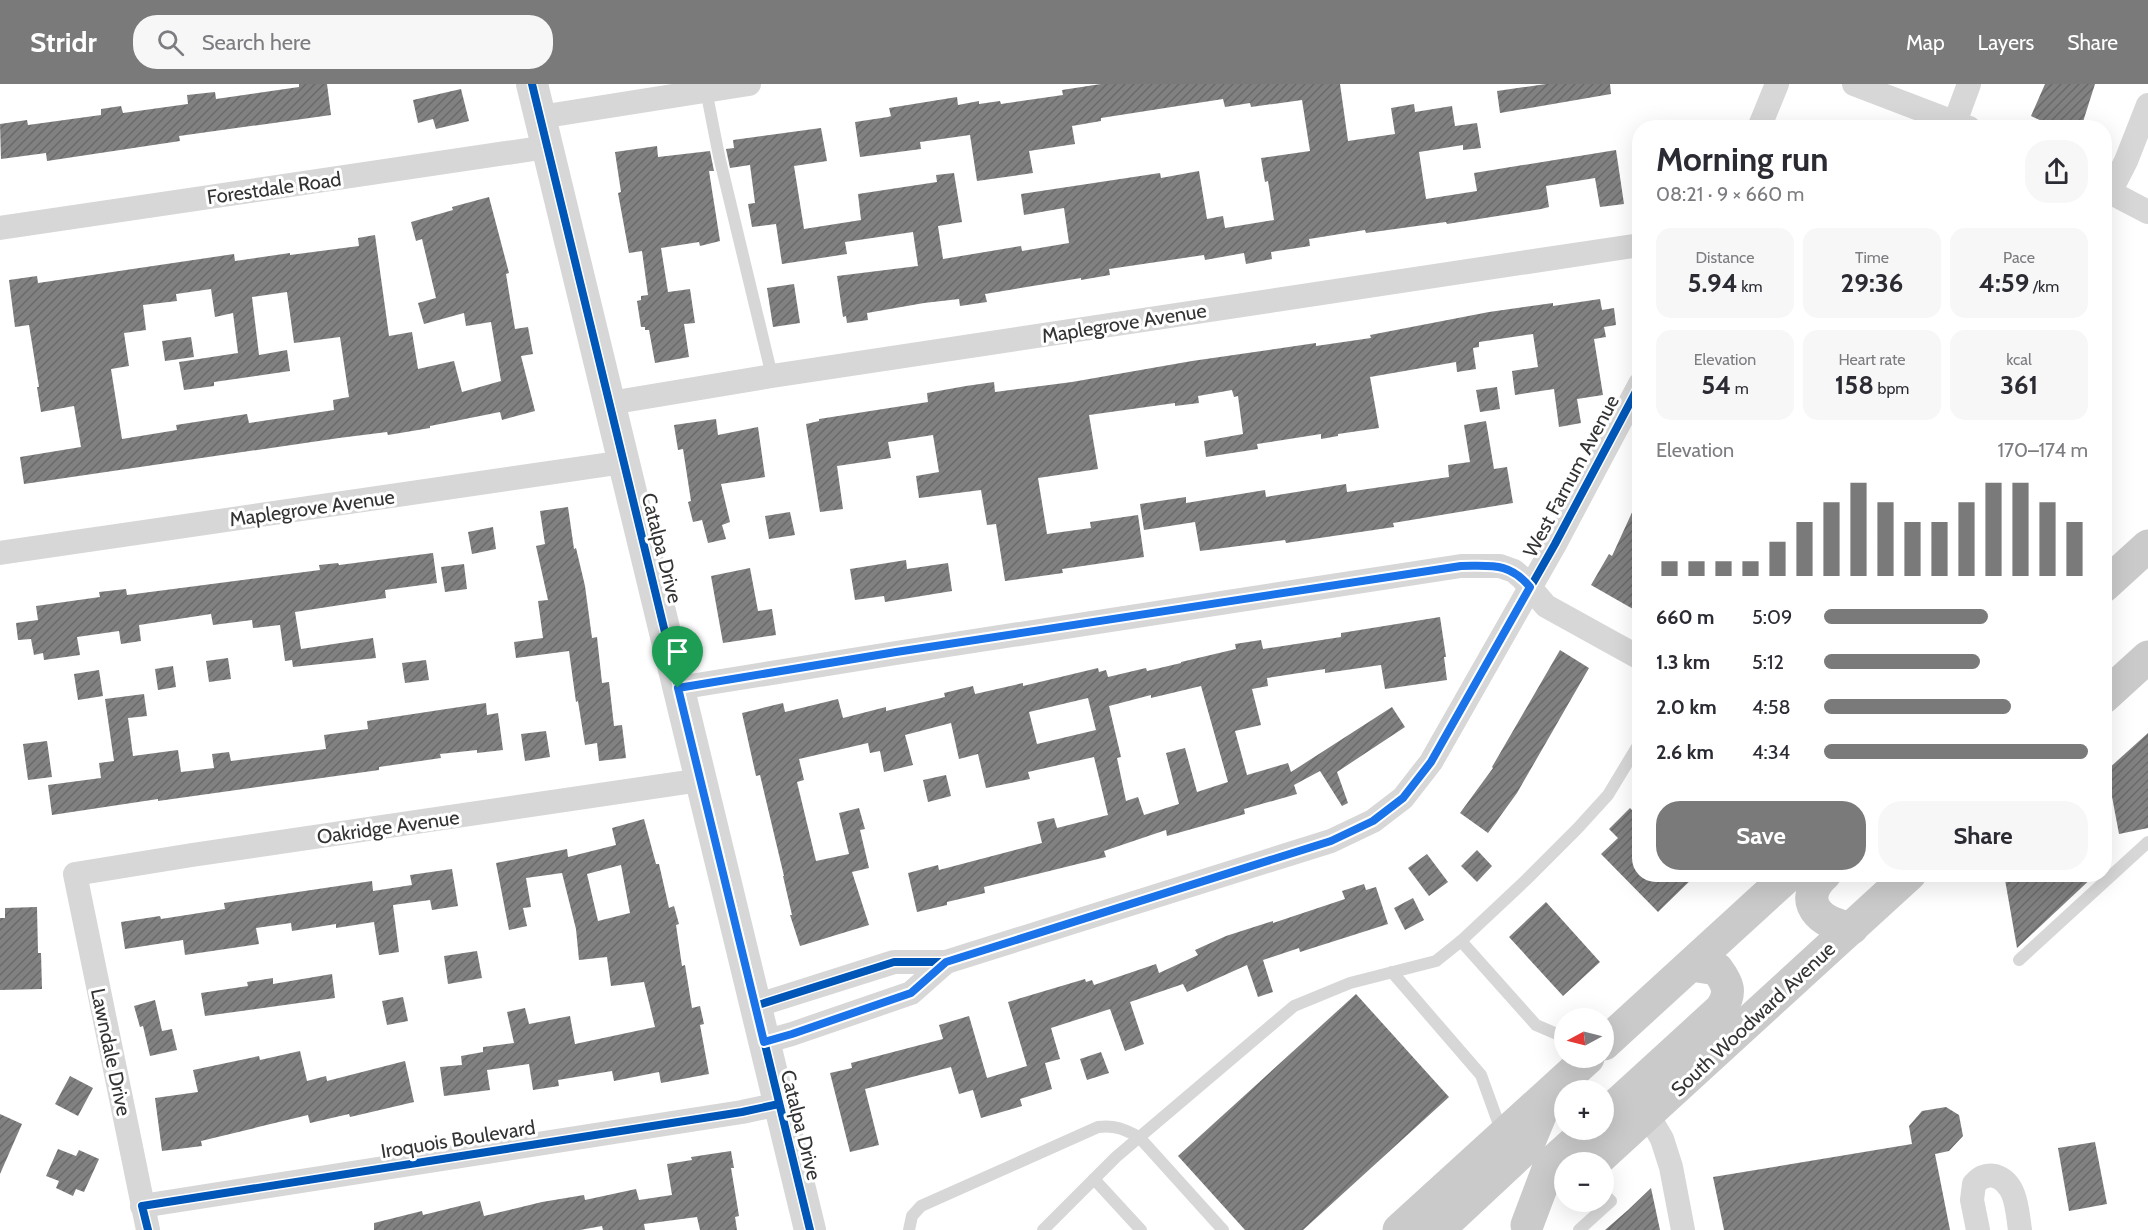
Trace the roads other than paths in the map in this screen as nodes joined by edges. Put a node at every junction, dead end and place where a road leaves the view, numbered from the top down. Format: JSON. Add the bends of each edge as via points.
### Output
{"nodes":[{"id":1,"x":532,"y":84,"type":"edge"},
{"id":2,"x":749,"y":84,"type":"edge"},
{"id":3,"x":1777,"y":84,"type":"edge"},
{"id":4,"x":1854,"y":84,"type":"edge"},
{"id":5,"x":1969,"y":84,"type":"edge"},
{"id":6,"x":706,"y":90,"type":"junction"},
{"id":7,"x":2148,"y":105,"type":"edge"},
{"id":8,"x":540,"y":117,"type":"junction"},
{"id":9,"x":1762,"y":120,"type":"edge"},
{"id":10,"x":1944,"y":120,"type":"edge"},
{"id":11,"x":1956,"y":120,"type":"edge"},
{"id":12,"x":548,"y":147,"type":"junction"},
{"id":13,"x":2112,"y":183,"type":"edge"},
{"id":14,"x":2112,"y":194,"type":"edge"},
{"id":15,"x":2148,"y":213,"type":"edge"},
{"id":16,"x":0,"y":228,"type":"edge"},
{"id":17,"x":1632,"y":246,"type":"edge"},
{"id":18,"x":772,"y":376,"type":"junction"},
{"id":19,"x":1632,"y":399,"type":"edge"},
{"id":20,"x":610,"y":403,"type":"junction"},
{"id":21,"x":624,"y":462,"type":"junction"},
{"id":22,"x":2148,"y":546,"type":"edge"},
{"id":23,"x":0,"y":553,"type":"edge"},
{"id":24,"x":2112,"y":579,"type":"edge"},
{"id":25,"x":1530,"y":587,"type":"junction"},
{"id":26,"x":1632,"y":654,"type":"edge"},
{"id":27,"x":2148,"y":657,"type":"edge"},
{"id":28,"x":678,"y":688,"type":"junction"},
{"id":29,"x":2112,"y":690,"type":"edge"},
{"id":30,"x":1632,"y":755,"type":"edge"},
{"id":31,"x":701,"y":780,"type":"junction"},
{"id":32,"x":2148,"y":842,"type":"edge"},
{"id":33,"x":75,"y":874,"type":"joint"},
{"id":34,"x":2112,"y":875,"type":"edge"},
{"id":35,"x":1781,"y":882,"type":"edge"},
{"id":36,"x":1817,"y":882,"type":"edge"},
{"id":37,"x":2104,"y":882,"type":"edge"},
{"id":38,"x":1892,"y":886,"type":"edge"},
{"id":39,"x":1852,"y":928,"type":"junction"},
{"id":40,"x":1461,"y":940,"type":"junction"},
{"id":41,"x":2019,"y":960,"type":"dead end"},
{"id":42,"x":946,"y":962,"type":"junction"},
{"id":43,"x":1691,"y":965,"type":"junction"},
{"id":44,"x":1392,"y":972,"type":"junction"},
{"id":45,"x":755,"y":1006,"type":"junction"},
{"id":46,"x":1554,"y":1033,"type":"edge"},
{"id":47,"x":1614,"y":1035,"type":"edge"},
{"id":48,"x":764,"y":1042,"type":"junction"},
{"id":49,"x":1576,"y":1068,"type":"edge"},
{"id":50,"x":1550,"y":1091,"type":"junction"},
{"id":51,"x":779,"y":1104,"type":"junction"},
{"id":52,"x":1614,"y":1107,"type":"edge"},
{"id":53,"x":1648,"y":1115,"type":"junction"},
{"id":54,"x":1502,"y":1135,"type":"junction"},
{"id":55,"x":1138,"y":1137,"type":"junction"},
{"id":56,"x":1577,"y":1140,"type":"edge"},
{"id":57,"x":1606,"y":1152,"type":"edge"},
{"id":58,"x":1094,"y":1179,"type":"junction"},
{"id":59,"x":1554,"y":1200,"type":"edge"},
{"id":60,"x":142,"y":1206,"type":"junction"},
{"id":61,"x":1599,"y":1212,"type":"edge"},
{"id":62,"x":1525,"y":1227,"type":"edge"},
{"id":63,"x":1049,"y":1228,"type":"edge"},
{"id":64,"x":148,"y":1230,"type":"edge"},
{"id":65,"x":810,"y":1230,"type":"edge"},
{"id":66,"x":909,"y":1230,"type":"edge"},
{"id":67,"x":1141,"y":1230,"type":"edge"},
{"id":68,"x":1222,"y":1230,"type":"edge"},
{"id":69,"x":1399,"y":1230,"type":"edge"},
{"id":70,"x":1438,"y":1230,"type":"edge"},
{"id":71,"x":1579,"y":1230,"type":"edge"},
{"id":72,"x":1683,"y":1230,"type":"edge"},
{"id":73,"x":1978,"y":1230,"type":"edge"},
{"id":74,"x":2020,"y":1230,"type":"edge"}],
"edges":[{"from":1,"to":8,"type":"street","name":"Catalpa Drive"},
{"from":2,"to":6,"type":"street"},
{"from":3,"to":9,"type":"street"},
{"from":4,"to":10,"type":"street"},
{"from":5,"to":11,"type":"street"},
{"from":6,"to":8,"type":"street"},
{"from":6,"to":18,"type":"lane"},
{"from":7,"to":13,"type":"street","via":[[2126,162]]},
{"from":8,"to":12,"type":"street","name":"Catalpa Drive"},
{"from":12,"to":16,"type":"street","name":"Forestdale Road"},
{"from":12,"to":20,"type":"street","name":"Catalpa Drive"},
{"from":14,"to":15,"type":"street"},
{"from":17,"to":18,"type":"street","name":"Maplegrove Avenue"},
{"from":18,"to":20,"type":"street","name":"Maplegrove Avenue"},
{"from":19,"to":25,"type":"street","name":"West Farnum Avenue"},
{"from":20,"to":21,"type":"street","name":"Catalpa Drive"},
{"from":21,"to":23,"type":"street","name":"Maplegrove Avenue"},
{"from":21,"to":28,"type":"street","name":"Catalpa Drive"},
{"from":22,"to":24,"type":"main road"},
{"from":25,"to":26,"type":"street","via":[[1546,606]]},
{"from":25,"to":28,"type":"street","via":[[1514,571],[1500,566],[1461,566]]},
{"from":25,"to":42,"type":"street","name":"West Farnum Avenue","via":[[1431,762],[1403,798],[1373,821],[1331,841]]},
{"from":27,"to":29,"type":"main road"},
{"from":28,"to":31,"type":"street","name":"Catalpa Drive"},
{"from":30,"to":40,"type":"lane","via":[[1608,795],[1584,821]]},
{"from":31,"to":33,"type":"street","name":"Oakridge Avenue"},
{"from":31,"to":45,"type":"street","name":"Catalpa Drive"},
{"from":32,"to":34,"type":"lane"},
{"from":33,"to":60,"type":"street","name":"Lawndale Drive"},
{"from":35,"to":43,"type":"main road"},
{"from":36,"to":39,"type":"main road","via":[[1812,893],[1817,914],[1838,927]]},
{"from":37,"to":41,"type":"lane"},
{"from":38,"to":39,"type":"main road","name":"South Woodward Avenue"},
{"from":39,"to":53,"type":"main road","name":"South Woodward Avenue"},
{"from":40,"to":44,"type":"lane","via":[[1436,961]]},
{"from":40,"to":46,"type":"lane","via":[[1536,1025]]},
{"from":42,"to":45,"type":"street","name":"West Farnum Avenue","via":[[894,962]]},
{"from":42,"to":48,"type":"street","name":"West Farnum Avenue","via":[[911,993]]},
{"from":43,"to":47,"type":"main road"},
{"from":43,"to":52,"type":"main road","via":[[1717,969],[1728,989],[1728,998],[1722,1009]]},
{"from":44,"to":54,"type":"lane","via":[[1481,1075]]},
{"from":44,"to":55,"type":"lane","via":[[1350,983],[1294,1006]]},
{"from":45,"to":48,"type":"street","name":"Catalpa Drive"},
{"from":48,"to":51,"type":"street","name":"Catalpa Drive"},
{"from":49,"to":50,"type":"main road"},
{"from":50,"to":54,"type":"main road"},
{"from":50,"to":70,"type":"main road","via":[[1527,1147]]},
{"from":51,"to":60,"type":"street","name":"Iroquois Boulevard"},
{"from":51,"to":65,"type":"street","name":"Catalpa Drive"},
{"from":53,"to":57,"type":"main road","name":"South Woodward Avenue"},
{"from":53,"to":72,"type":"street","via":[[1662,1139],[1671,1167]]},
{"from":54,"to":69,"type":"main road"},
{"from":55,"to":58,"type":"lane"},
{"from":55,"to":66,"type":"lane","via":[[1112,1125],[1098,1126],[921,1206],[912,1216]]},
{"from":55,"to":68,"type":"lane"},
{"from":56,"to":62,"type":"main road","via":[[1550,1164]]},
{"from":58,"to":63,"type":"lane"},
{"from":58,"to":67,"type":"lane"},
{"from":59,"to":62,"type":"main road"},
{"from":60,"to":64,"type":"street","name":"Lawndale Drive"},
{"from":61,"to":71,"type":"lane"},
{"from":73,"to":74,"type":"street","via":[[1972,1200],[1974,1184],[1990,1175],[2001,1178],[2011,1188]]}]}
